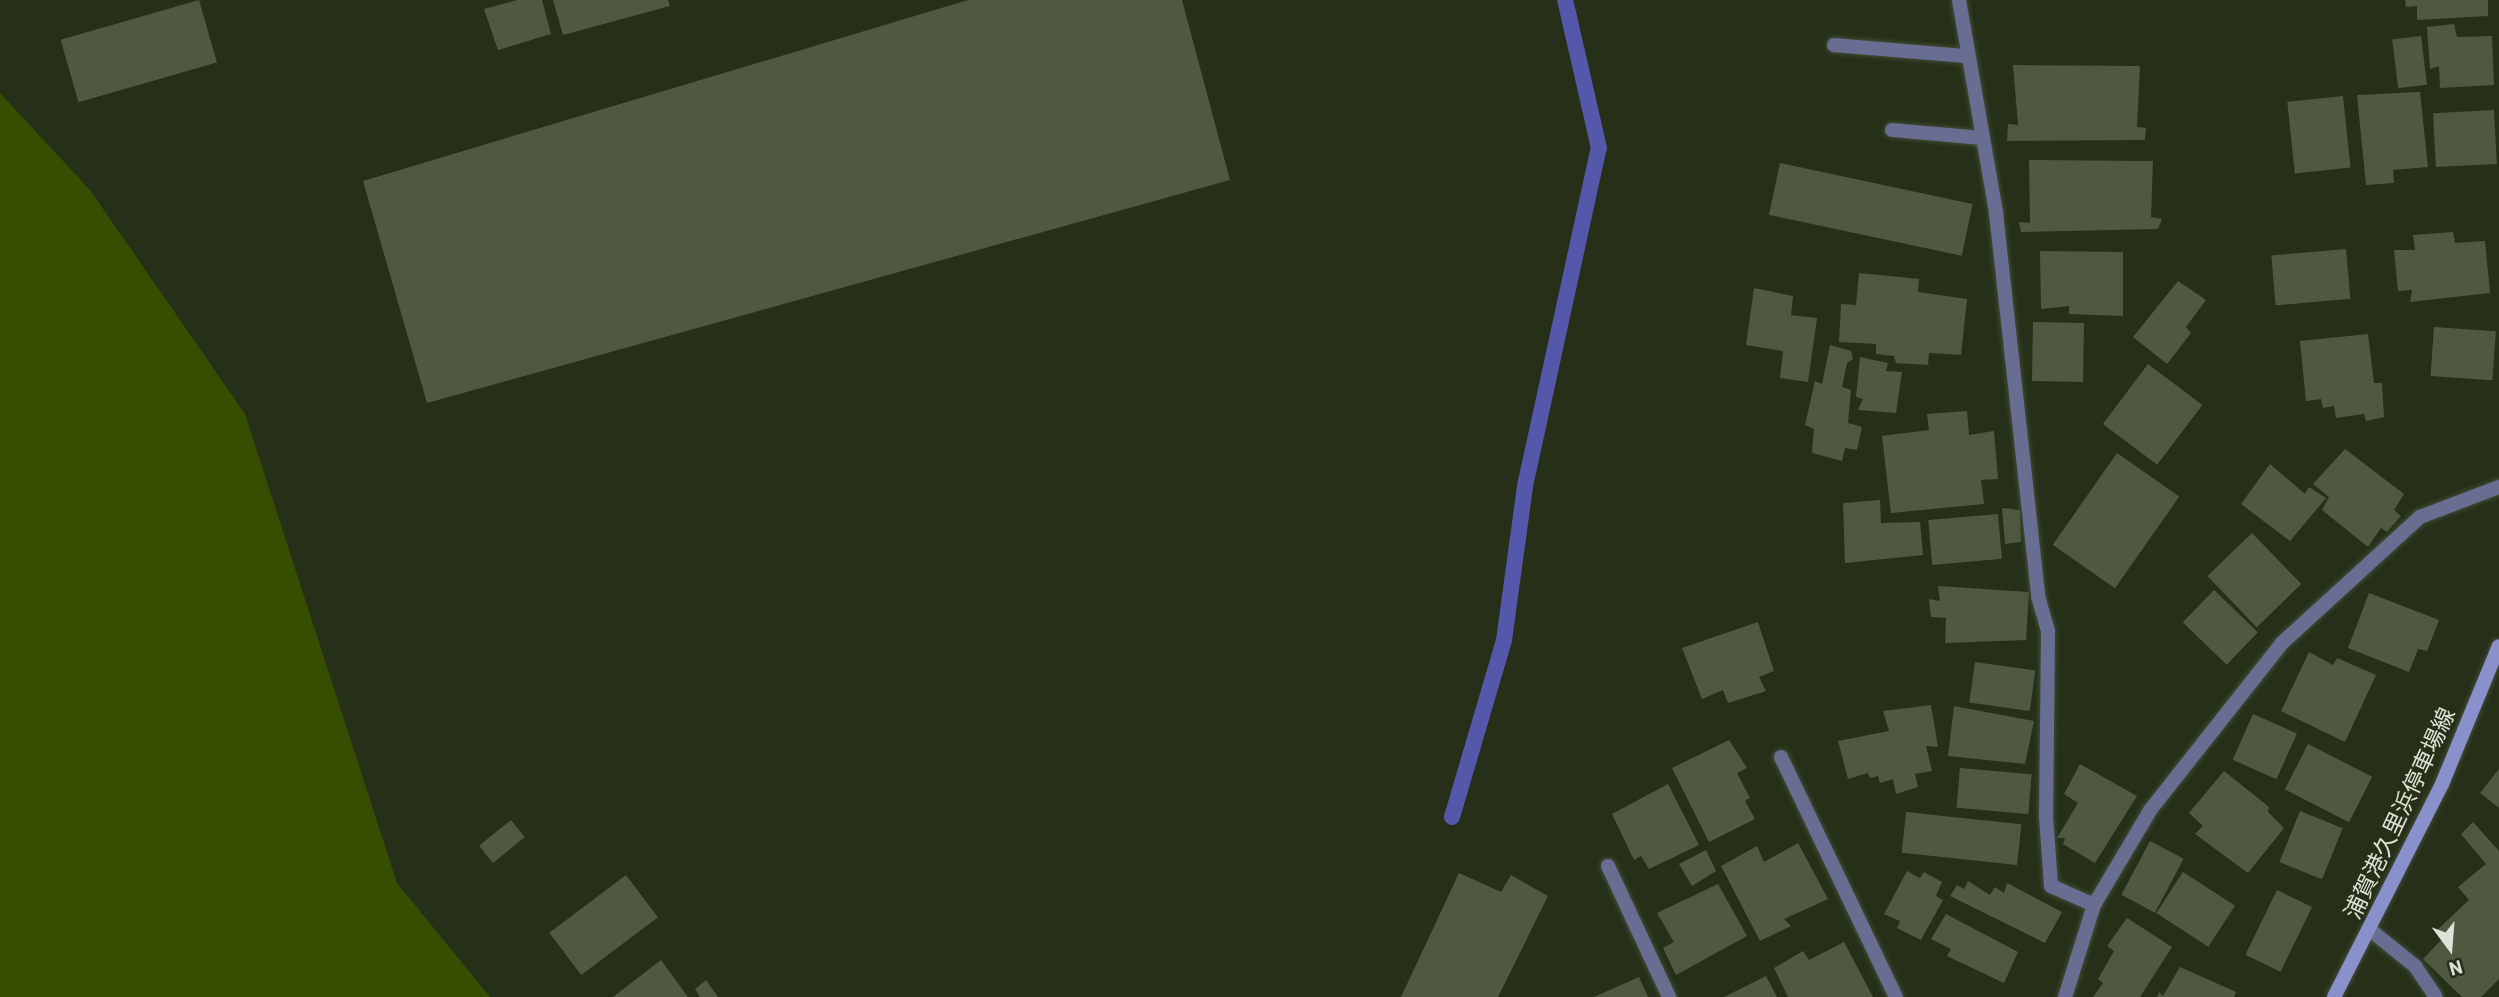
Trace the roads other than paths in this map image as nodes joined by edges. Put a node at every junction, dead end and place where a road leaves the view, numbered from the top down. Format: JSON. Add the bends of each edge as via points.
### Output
{"nodes":[{"id":1,"x":1959,"y":0,"type":"edge"},
{"id":2,"x":1834,"y":45,"type":"dead end"},
{"id":3,"x":1966,"y":56,"type":"junction"},
{"id":4,"x":1892,"y":130,"type":"dead end"},
{"id":5,"x":1981,"y":138,"type":"junction"},
{"id":6,"x":2499,"y":487,"type":"edge"},
{"id":7,"x":2499,"y":646,"type":"edge"},
{"id":8,"x":1781,"y":757,"type":"dead end"},
{"id":9,"x":1608,"y":866,"type":"dead end"},
{"id":10,"x":2094,"y":905,"type":"junction"},
{"id":11,"x":2369,"y":929,"type":"junction"},
{"id":12,"x":1669,"y":997,"type":"edge"},
{"id":13,"x":1896,"y":997,"type":"edge"},
{"id":14,"x":2065,"y":997,"type":"edge"},
{"id":15,"x":2334,"y":997,"type":"edge"},
{"id":16,"x":2436,"y":997,"type":"edge"}],
"edges":[{"from":1,"to":3,"type":"street"},
{"from":2,"to":3,"type":"street"},
{"from":3,"to":5,"type":"street"},
{"from":4,"to":5,"type":"street"},
{"from":5,"to":10,"type":"street","via":[[1996,213],[2038,596],[2048,632],[2046,816],[2051,886]]},
{"from":6,"to":10,"type":"street","via":[[2420,517],[2282,643],[2151,809]]},
{"from":7,"to":11,"type":"main road","name":"浦賀港久里浜停車場線","via":[[2442,784]]},
{"from":8,"to":13,"type":"street"},
{"from":9,"to":12,"type":"street"},
{"from":10,"to":14,"type":"street"},
{"from":11,"to":15,"type":"main road","name":"浦賀港久里浜停車場線"},
{"from":11,"to":16,"type":"street","via":[[2415,966]]}]}
